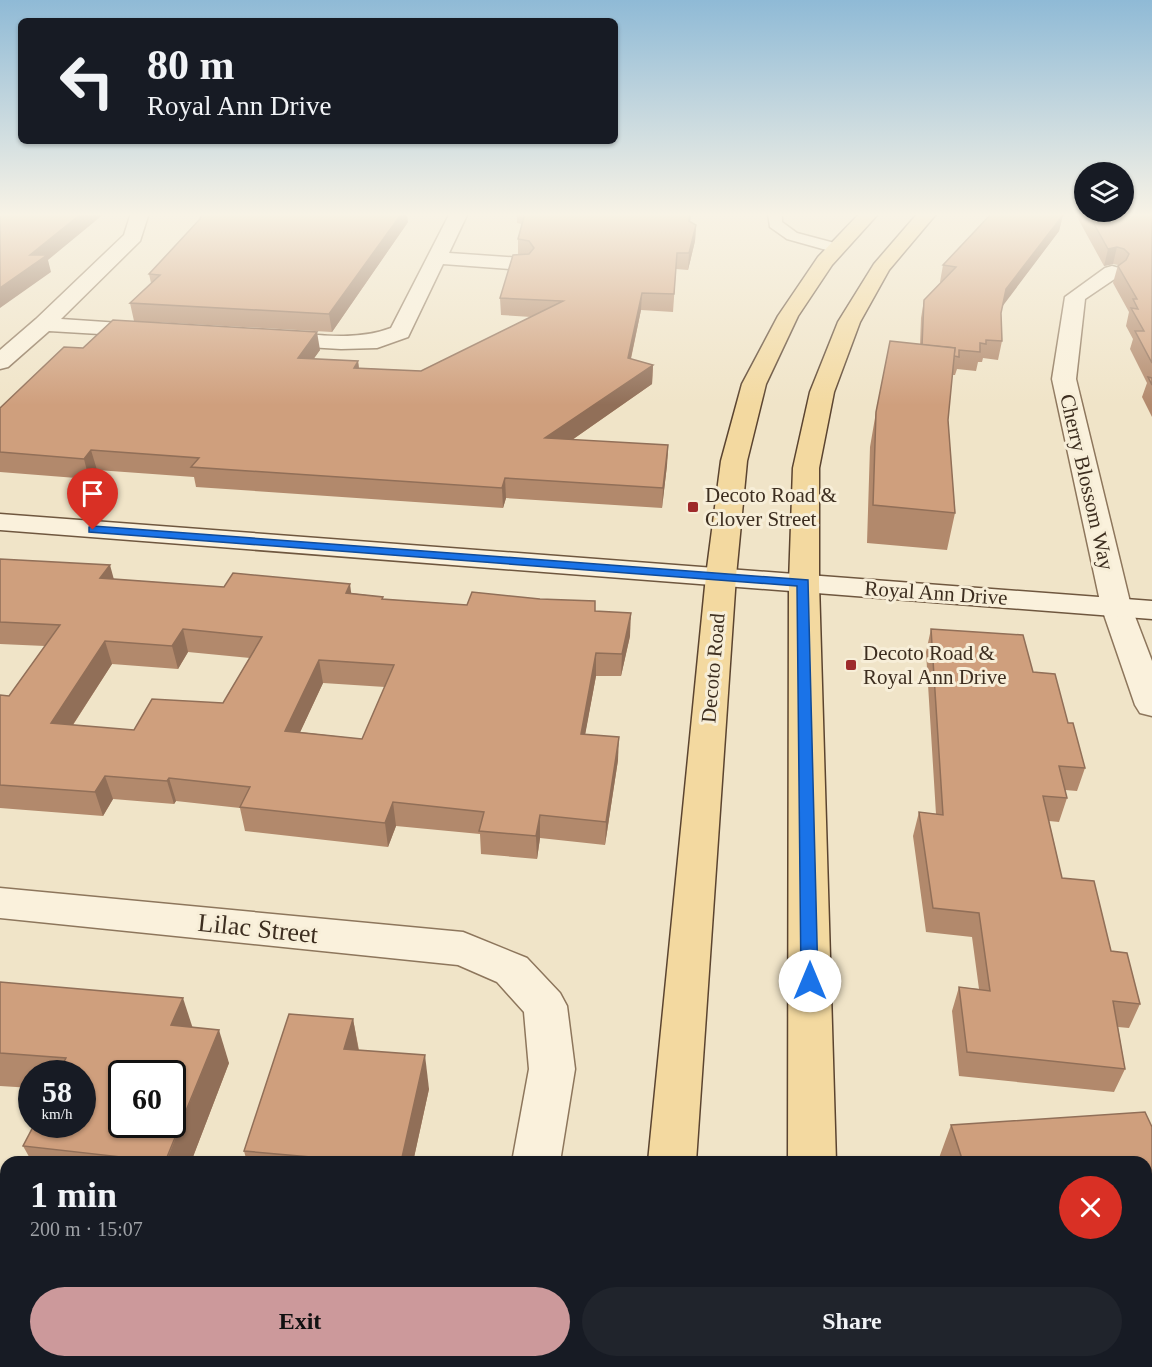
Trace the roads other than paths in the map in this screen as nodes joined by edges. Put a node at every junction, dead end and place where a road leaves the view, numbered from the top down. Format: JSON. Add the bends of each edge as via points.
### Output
{"nodes":[{"id":1,"x":92,"y":277,"type":"edge"},
{"id":2,"x":429,"y":277,"type":"edge"},
{"id":3,"x":814,"y":277,"type":"edge"},
{"id":4,"x":876,"y":277,"type":"edge"},
{"id":5,"x":1105,"y":277,"type":"edge"},
{"id":6,"x":44,"y":324,"type":"junction"},
{"id":7,"x":165,"y":332,"type":"edge"},
{"id":8,"x":259,"y":337,"type":"edge"},
{"id":9,"x":0,"y":362,"type":"edge"},
{"id":10,"x":0,"y":522,"type":"edge"},
{"id":11,"x":721,"y":576,"type":"junction"},
{"id":12,"x":804,"y":583,"type":"junction"},
{"id":13,"x":1116,"y":606,"type":"junction"},
{"id":14,"x":1152,"y":610,"type":"edge"},
{"id":15,"x":1152,"y":705,"type":"edge"},
{"id":16,"x":0,"y":903,"type":"edge"},
{"id":17,"x":537,"y":1156,"type":"edge"},
{"id":18,"x":673,"y":1156,"type":"edge"},
{"id":19,"x":812,"y":1156,"type":"edge"}],
"edges":[{"from":1,"to":6,"type":"street"},
{"from":2,"to":8,"type":"street","via":[[400,332],[376,341]]},
{"from":3,"to":11,"type":"main road","name":"Decoto Road","via":[[788,316],[754,384],[734,461]]},
{"from":4,"to":12,"type":"main road","via":[[849,322],[822,392],[806,468]]},
{"from":5,"to":13,"type":"street","name":"Cherry Blossom Way","via":[[1075,297],[1064,379]]},
{"from":6,"to":7,"type":"street"},
{"from":6,"to":9,"type":"street"},
{"from":10,"to":11,"type":"street","name":"Royal Ann Drive"},
{"from":11,"to":12,"type":"street","name":"Royal Ann Drive"},
{"from":11,"to":18,"type":"main road","name":"Decoto Road"},
{"from":12,"to":13,"type":"street","name":"Royal Ann Drive"},
{"from":12,"to":19,"type":"main road"},
{"from":13,"to":14,"type":"street","name":"Royal Ann Drive"},
{"from":13,"to":15,"type":"street","name":"Cherry Blossom Way"},
{"from":16,"to":17,"type":"street","name":"Lilac Street","via":[[463,949],[512,970],[545,1006],[552,1070]]}]}
